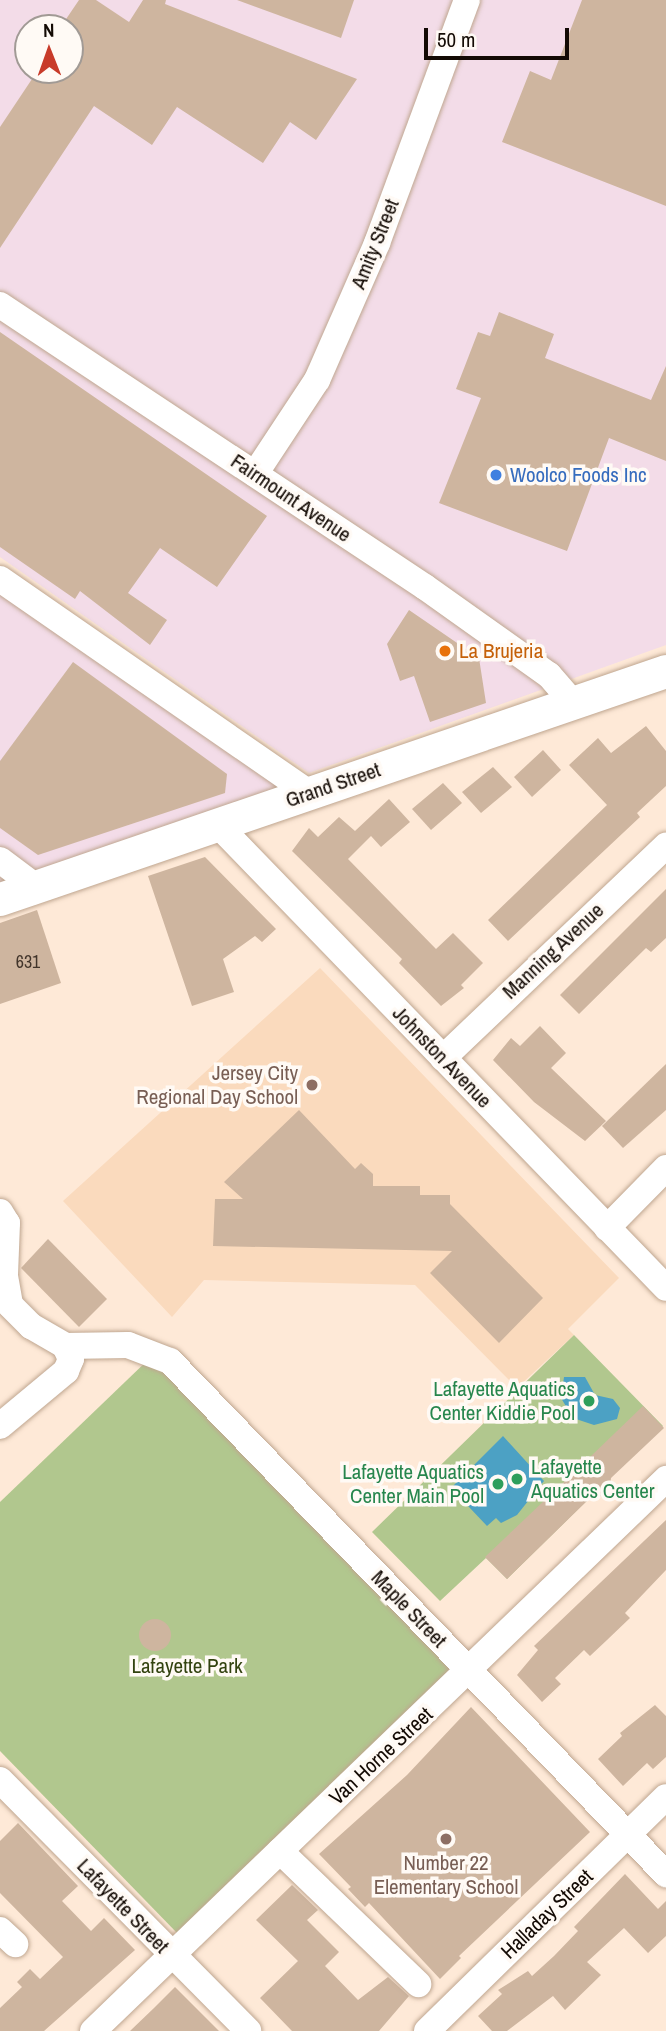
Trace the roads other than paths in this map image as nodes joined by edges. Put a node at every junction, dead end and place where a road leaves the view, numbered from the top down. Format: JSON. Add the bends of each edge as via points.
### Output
{"nodes":[{"id":1,"x":467,"y":0,"type":"edge"},
{"id":2,"x":0,"y":305,"type":"edge"},
{"id":3,"x":255,"y":474,"type":"junction"},
{"id":4,"x":0,"y":579,"type":"edge"},
{"id":5,"x":666,"y":671,"type":"edge"},
{"id":6,"x":573,"y":703,"type":"junction"},
{"id":7,"x":309,"y":793,"type":"junction"},
{"id":8,"x":218,"y":825,"type":"junction"},
{"id":9,"x":666,"y":846,"type":"edge"},
{"id":10,"x":0,"y":860,"type":"edge"},
{"id":11,"x":36,"y":887,"type":"junction"},
{"id":12,"x":0,"y":899,"type":"edge"},
{"id":13,"x":443,"y":1058,"type":"junction"},
{"id":14,"x":666,"y":1168,"type":"edge"},
{"id":15,"x":0,"y":1212,"type":"edge"},
{"id":16,"x":607,"y":1228,"type":"junction"},
{"id":17,"x":666,"y":1289,"type":"edge"},
{"id":18,"x":54,"y":1340,"type":"junction"},
{"id":19,"x":0,"y":1426,"type":"edge"},
{"id":20,"x":666,"y":1479,"type":"edge"},
{"id":21,"x":469,"y":1670,"type":"junction"},
{"id":22,"x":4,"y":1792,"type":"edge"},
{"id":23,"x":666,"y":1797,"type":"edge"},
{"id":24,"x":628,"y":1835,"type":"junction"},
{"id":25,"x":281,"y":1851,"type":"junction"},
{"id":26,"x":666,"y":1874,"type":"edge"},
{"id":27,"x":172,"y":1955,"type":"junction"},
{"id":28,"x":418,"y":1984,"type":"dead end"},
{"id":29,"x":93,"y":2031,"type":"edge"},
{"id":30,"x":248,"y":2031,"type":"edge"},
{"id":31,"x":427,"y":2031,"type":"edge"}],
"edges":[{"from":1,"to":3,"type":"street","name":"Amity Street","via":[[377,243],[317,380]]},
{"from":2,"to":3,"type":"street","name":"Fairmount Avenue"},
{"from":3,"to":6,"type":"street","name":"Fairmount Avenue","via":[[549,675]]},
{"from":4,"to":7,"type":"street"},
{"from":5,"to":6,"type":"main road","name":"Grand Street"},
{"from":6,"to":7,"type":"main road","name":"Grand Street"},
{"from":7,"to":8,"type":"main road","name":"Grand Street"},
{"from":8,"to":11,"type":"main road","name":"Grand Street"},
{"from":8,"to":13,"type":"street","name":"Johnston Avenue"},
{"from":9,"to":13,"type":"street","name":"Manning Avenue"},
{"from":10,"to":11,"type":"street"},
{"from":11,"to":12,"type":"main road","name":"Grand Street"},
{"from":13,"to":16,"type":"street","name":"Johnston Avenue"},
{"from":14,"to":16,"type":"street"},
{"from":15,"to":18,"type":"street","via":[[7,1223],[5,1276],[10,1305]]},
{"from":16,"to":17,"type":"street","name":"Johnston Avenue"},
{"from":18,"to":19,"type":"street","via":[[71,1359],[65,1371]]},
{"from":18,"to":21,"type":"street","name":"Maple Street","via":[[128,1345],[170,1361]]},
{"from":20,"to":21,"type":"street","name":"Van Horne Street"},
{"from":21,"to":24,"type":"street","name":"Maple Street"},
{"from":21,"to":25,"type":"street","name":"Van Horne Street"},
{"from":22,"to":27,"type":"street","name":"Lafayette Street"},
{"from":23,"to":24,"type":"street","name":"Halladay Street"},
{"from":24,"to":26,"type":"street","name":"Maple Street"},
{"from":24,"to":31,"type":"street","name":"Halladay Street"},
{"from":25,"to":27,"type":"street","name":"Van Horne Street"},
{"from":25,"to":28,"type":"street"},
{"from":27,"to":29,"type":"street","name":"Van Horne Street"},
{"from":27,"to":30,"type":"street","name":"Lafayette Street"}]}
